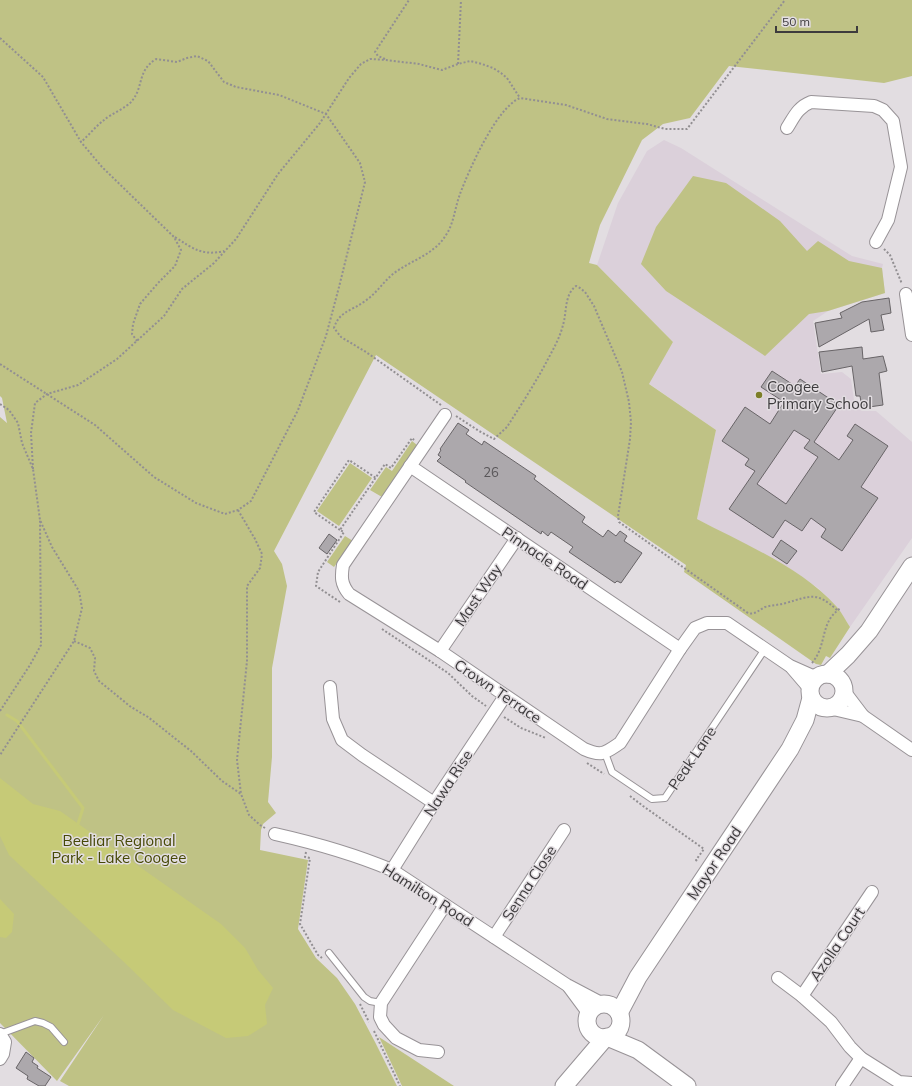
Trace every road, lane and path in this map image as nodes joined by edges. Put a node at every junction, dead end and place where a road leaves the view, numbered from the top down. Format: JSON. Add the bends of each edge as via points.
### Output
{"nodes":[{"id":1,"x":408,"y":0,"type":"edge"},
{"id":2,"x":462,"y":0,"type":"edge"},
{"id":3,"x":785,"y":0,"type":"edge"},
{"id":4,"x":0,"y":38,"type":"edge"},
{"id":5,"x":386,"y":60,"type":"junction"},
{"id":6,"x":458,"y":64,"type":"junction"},
{"id":7,"x":520,"y":98,"type":"junction"},
{"id":8,"x":326,"y":114,"type":"junction"},
{"id":9,"x":787,"y":128,"type":"dead end"},
{"id":10,"x":81,"y":142,"type":"junction"},
{"id":11,"x":906,"y":167,"type":"edge"},
{"id":12,"x":174,"y":237,"type":"junction"},
{"id":13,"x":876,"y":242,"type":"joint"},
{"id":14,"x":226,"y":251,"type":"junction"},
{"id":15,"x":906,"y":294,"type":"joint"},
{"id":16,"x":912,"y":336,"type":"edge"},
{"id":17,"x":137,"y":341,"type":"junction"},
{"id":18,"x":0,"y":364,"type":"edge"},
{"id":19,"x":47,"y":394,"type":"junction"},
{"id":20,"x":0,"y":404,"type":"edge"},
{"id":21,"x":446,"y":411,"type":"junction"},
{"id":22,"x":410,"y":466,"type":"junction"},
{"id":23,"x":33,"y":469,"type":"junction"},
{"id":24,"x":376,"y":478,"type":"dead end"},
{"id":25,"x":238,"y":510,"type":"junction"},
{"id":26,"x":40,"y":520,"type":"junction"},
{"id":27,"x":340,"y":530,"type":"dead end"},
{"id":28,"x":516,"y":538,"type":"junction"},
{"id":29,"x":912,"y":566,"type":"edge"},
{"id":30,"x":841,"y":608,"type":"dead end"},
{"id":31,"x":837,"y":610,"type":"junction"},
{"id":32,"x":869,"y":631,"type":"junction"},
{"id":33,"x":74,"y":641,"type":"junction"},
{"id":34,"x":680,"y":649,"type":"junction"},
{"id":35,"x":765,"y":649,"type":"junction"},
{"id":36,"x":440,"y":651,"type":"junction"},
{"id":37,"x":816,"y":680,"type":"junction"},
{"id":38,"x":330,"y":687,"type":"dead end"},
{"id":39,"x":844,"y":689,"type":"junction"},
{"id":40,"x":505,"y":696,"type":"junction"},
{"id":41,"x":828,"y":708,"type":"junction"},
{"id":42,"x":0,"y":711,"type":"edge"},
{"id":43,"x":862,"y":716,"type":"junction"},
{"id":44,"x":790,"y":749,"type":"junction"},
{"id":45,"x":912,"y":750,"type":"edge"},
{"id":46,"x":605,"y":753,"type":"junction"},
{"id":47,"x":0,"y":755,"type":"edge"},
{"id":48,"x":241,"y":794,"type":"junction"},
{"id":49,"x":434,"y":803,"type":"junction"},
{"id":50,"x":564,"y":830,"type":"dead end"},
{"id":51,"x":275,"y":834,"type":"joint"},
{"id":52,"x":392,"y":870,"type":"junction"},
{"id":53,"x":872,"y":892,"type":"dead end"},
{"id":54,"x":445,"y":906,"type":"junction"},
{"id":55,"x":494,"y":937,"type":"junction"},
{"id":56,"x":329,"y":953,"type":"dead end"},
{"id":57,"x":778,"y":978,"type":"dead end"},
{"id":58,"x":567,"y":985,"type":"junction"},
{"id":59,"x":802,"y":996,"type":"junction"},
{"id":60,"x":381,"y":1003,"type":"junction"},
{"id":61,"x":612,"y":1011,"type":"junction"},
{"id":62,"x":589,"y":1021,"type":"junction"},
{"id":63,"x":0,"y":1034,"type":"edge"},
{"id":64,"x":606,"y":1038,"type":"junction"},
{"id":65,"x":64,"y":1042,"type":"dead end"},
{"id":66,"x":638,"y":1050,"type":"junction"},
{"id":67,"x":438,"y":1052,"type":"dead end"},
{"id":68,"x":861,"y":1058,"type":"junction"},
{"id":69,"x":0,"y":1059,"type":"edge"},
{"id":70,"x":568,"y":1082,"type":"edge"},
{"id":71,"x":912,"y":1083,"type":"edge"},
{"id":72,"x":687,"y":1086,"type":"edge"},
{"id":73,"x":842,"y":1086,"type":"edge"}],
"edges":[{"from":1,"to":5,"type":"path","via":[[375,52]]},
{"from":2,"to":6,"type":"path"},
{"from":3,"to":7,"type":"path","via":[[687,130],[665,129],[607,119],[566,105]]},
{"from":4,"to":10,"type":"path","via":[[42,77]]},
{"from":5,"to":6,"type":"path","via":[[442,70]]},
{"from":5,"to":8,"type":"path","via":[[370,59],[361,64]]},
{"from":6,"to":7,"type":"path","via":[[470,62],[493,68],[507,78]]},
{"from":7,"to":21,"type":"path","via":[[506,108],[484,142],[460,195],[447,234],[423,257],[395,273],[366,301],[341,315],[336,320],[334,328],[341,337],[366,352]]},
{"from":8,"to":10,"type":"path","via":[[279,94],[236,87],[224,82],[208,61],[197,56],[177,62],[156,59],[143,71],[139,89],[131,102],[103,120]]},
{"from":8,"to":14,"type":"path","via":[[278,174]]},
{"from":8,"to":25,"type":"path","via":[[360,164],[365,182],[326,336],[298,410],[251,501]]},
{"from":9,"to":11,"type":"street","via":[[803,105],[811,102],[874,106],[883,110],[893,121]]},
{"from":10,"to":12,"type":"path","via":[[102,167]]},
{"from":11,"to":13,"type":"street","via":[[888,220]]},
{"from":12,"to":14,"type":"path","via":[[202,253]]},
{"from":12,"to":17,"type":"path","via":[[180,250],[179,255],[175,266],[140,304],[132,334]]},
{"from":13,"to":15,"type":"path","via":[[890,255]]},
{"from":14,"to":17,"type":"path","via":[[182,289],[164,316]]},
{"from":15,"to":16,"type":"street"},
{"from":17,"to":19,"type":"path","via":[[78,385]]},
{"from":18,"to":19,"type":"path"},
{"from":19,"to":23,"type":"path","via":[[35,403],[31,434]]},
{"from":19,"to":25,"type":"path","via":[[95,425],[154,477],[196,503],[225,514]]},
{"from":20,"to":23,"type":"path","via":[[9,410],[18,423],[22,443]]},
{"from":21,"to":22,"type":"street","name":"Crown Terrace"},
{"from":21,"to":31,"type":"path","via":[[494,439],[502,433],[537,380],[553,350],[563,326],[570,292],[576,286],[580,288],[594,306],[611,344],[622,372],[628,402],[630,440],[619,522],[748,613],[806,597],[822,599]]},
{"from":22,"to":28,"type":"street","name":"Pinnacle Road"},
{"from":22,"to":36,"type":"street","name":"Crown Terrace","via":[[343,565],[340,577],[343,587],[349,594]]},
{"from":23,"to":26,"type":"path"},
{"from":24,"to":27,"type":"path","via":[[349,460],[314,512]]},
{"from":25,"to":48,"type":"path","via":[[262,554],[260,568],[247,586],[247,661],[237,760]]},
{"from":26,"to":33,"type":"path","via":[[52,547],[79,590],[82,608]]},
{"from":26,"to":42,"type":"path","via":[[41,645]]},
{"from":28,"to":34,"type":"street","name":"Pinnacle Road"},
{"from":28,"to":36,"type":"street","name":"Mast Way"},
{"from":29,"to":32,"type":"main road","name":"Mayor Road"},
{"from":30,"to":31,"type":"path"},
{"from":31,"to":37,"type":"path","via":[[828,620]]},
{"from":32,"to":37,"type":"main road","name":"Mayor Road","via":[[848,655]]},
{"from":32,"to":39,"type":"main road","name":"Mayor Road","via":[[849,671]]},
{"from":33,"to":47,"type":"path"},
{"from":33,"to":48,"type":"path","via":[[90,648],[95,658],[94,671],[99,682],[185,746],[222,781]]},
{"from":34,"to":35,"type":"street","via":[[695,628],[707,623],[727,623]]},
{"from":34,"to":46,"type":"street","via":[[620,743]]},
{"from":35,"to":37,"type":"street"},
{"from":35,"to":46,"type":"lane","name":"Peak Lane","via":[[666,798],[652,799],[612,772]]},
{"from":36,"to":40,"type":"street","name":"Crown Terrace"},
{"from":37,"to":39,"type":"main road","via":[[835,676]]},
{"from":37,"to":41,"type":"main road","via":[[818,705]]},
{"from":37,"to":44,"type":"main road","name":"Mayor Road","via":[[805,720]]},
{"from":38,"to":49,"type":"street","via":[[334,719],[342,740]]},
{"from":39,"to":41,"type":"main road","via":[[837,705]]},
{"from":39,"to":43,"type":"street"},
{"from":40,"to":46,"type":"street","name":"Crown Terrace","via":[[584,749],[595,754]]},
{"from":40,"to":49,"type":"street","name":"Nawa Rise"},
{"from":41,"to":43,"type":"street"},
{"from":41,"to":44,"type":"main road","name":"Mayor Road"},
{"from":43,"to":45,"type":"street"},
{"from":44,"to":61,"type":"main road","name":"Mayor Road","via":[[638,977]]},
{"from":48,"to":51,"type":"path","via":[[249,815]]},
{"from":49,"to":52,"type":"street","name":"Nawa Rise"},
{"from":50,"to":55,"type":"street","name":"Senna Close"},
{"from":51,"to":52,"type":"street","name":"Hamilton Road","via":[[364,858]]},
{"from":52,"to":54,"type":"street","name":"Hamilton Road"},
{"from":53,"to":59,"type":"street","name":"Azolla Court"},
{"from":54,"to":55,"type":"street","name":"Hamilton Road"},
{"from":54,"to":60,"type":"street"},
{"from":55,"to":58,"type":"street","name":"Hamilton Road"},
{"from":56,"to":60,"type":"lane","via":[[364,997]]},
{"from":57,"to":59,"type":"street"},
{"from":58,"to":61,"type":"street","name":"Hamilton Road"},
{"from":58,"to":62,"type":"street","name":"Hamilton Road"},
{"from":59,"to":68,"type":"street","via":[[831,1022]]},
{"from":60,"to":67,"type":"street","via":[[380,1017],[396,1038],[419,1050]]},
{"from":61,"to":62,"type":"main road","via":[[595,1007]]},
{"from":61,"to":64,"type":"main road","via":[[616,1033]]},
{"from":61,"to":66,"type":"main road"},
{"from":62,"to":64,"type":"main road","via":[[595,1035]]},
{"from":62,"to":70,"type":"main road","via":[[583,1052]]},
{"from":63,"to":65,"type":"lane","via":[[36,1021],[51,1027]]},
{"from":63,"to":69,"type":"street","via":[[5,1042]]},
{"from":64,"to":66,"type":"main road"},
{"from":64,"to":70,"type":"main road"},
{"from":66,"to":72,"type":"main road"},
{"from":68,"to":71,"type":"street","via":[[899,1082]]},
{"from":68,"to":73,"type":"street"}]}
